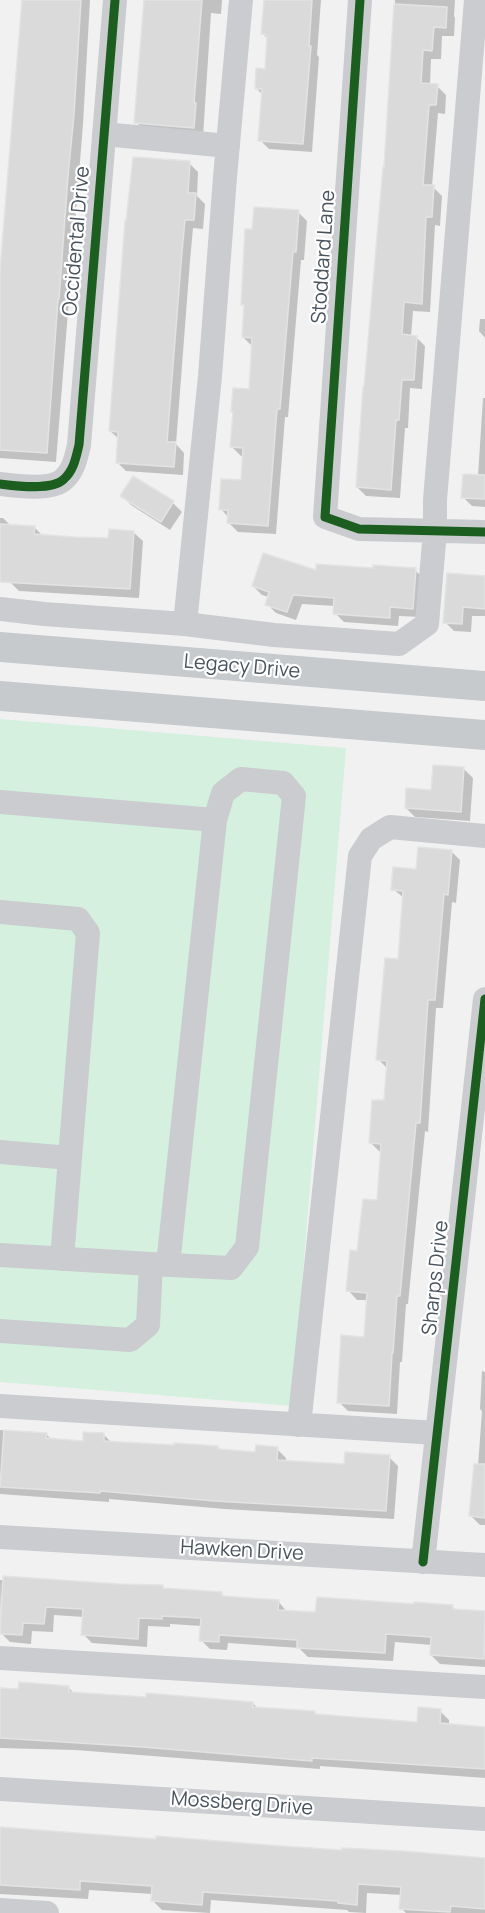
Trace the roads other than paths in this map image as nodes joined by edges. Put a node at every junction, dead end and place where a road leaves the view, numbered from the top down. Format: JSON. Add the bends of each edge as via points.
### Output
{"nodes":[{"id":1,"x":115,"y":0,"type":"edge"},
{"id":2,"x":241,"y":0,"type":"edge"},
{"id":3,"x":360,"y":0,"type":"edge"},
{"id":4,"x":476,"y":0,"type":"edge"},
{"id":5,"x":104,"y":134,"type":"junction"},
{"id":6,"x":228,"y":146,"type":"junction"},
{"id":7,"x":0,"y":484,"type":"edge"},
{"id":8,"x":435,"y":531,"type":"junction"},
{"id":9,"x":485,"y":532,"type":"edge"},
{"id":10,"x":0,"y":609,"type":"edge"},
{"id":11,"x":185,"y":624,"type":"junction"},
{"id":12,"x":0,"y":647,"type":"edge"},
{"id":13,"x":485,"y":686,"type":"edge"},
{"id":14,"x":0,"y":696,"type":"edge"},
{"id":15,"x":485,"y":735,"type":"edge"},
{"id":16,"x":0,"y":802,"type":"edge"},
{"id":17,"x":215,"y":820,"type":"junction"},
{"id":18,"x":485,"y":836,"type":"edge"},
{"id":19,"x":0,"y":912,"type":"edge"},
{"id":20,"x":485,"y":999,"type":"edge"},
{"id":21,"x":0,"y":1152,"type":"edge"},
{"id":22,"x":70,"y":1158,"type":"junction"},
{"id":23,"x":0,"y":1255,"type":"edge"},
{"id":24,"x":62,"y":1259,"type":"junction"},
{"id":25,"x":160,"y":1265,"type":"junction"},
{"id":26,"x":0,"y":1331,"type":"edge"},
{"id":27,"x":0,"y":1406,"type":"edge"},
{"id":28,"x":299,"y":1425,"type":"junction"},
{"id":29,"x":437,"y":1433,"type":"junction"},
{"id":30,"x":0,"y":1537,"type":"edge"},
{"id":31,"x":423,"y":1562,"type":"junction"},
{"id":32,"x":485,"y":1565,"type":"edge"},
{"id":33,"x":0,"y":1658,"type":"edge"},
{"id":34,"x":485,"y":1688,"type":"edge"},
{"id":35,"x":0,"y":1789,"type":"edge"},
{"id":36,"x":485,"y":1819,"type":"edge"},
{"id":37,"x":0,"y":1910,"type":"edge"},
{"id":38,"x":47,"y":1913,"type":"edge"}],
"edges":[{"from":1,"to":5,"type":"street","name":"Occidental Drive"},
{"from":2,"to":6,"type":"street"},
{"from":3,"to":8,"type":"street","name":"Stoddard Lane","via":[[325,517],[359,529]]},
{"from":4,"to":8,"type":"street"},
{"from":5,"to":6,"type":"street"},
{"from":5,"to":7,"type":"street","name":"Occidental Drive","via":[[79,445],[74,465],[64,480],[47,485]]},
{"from":6,"to":11,"type":"street"},
{"from":8,"to":9,"type":"street"},
{"from":8,"to":11,"type":"street","via":[[427,624],[399,644]]},
{"from":10,"to":11,"type":"street"},
{"from":12,"to":13,"type":"main road","name":"Legacy Drive"},
{"from":14,"to":15,"type":"main road"},
{"from":16,"to":17,"type":"street"},
{"from":17,"to":25,"type":"street"},
{"from":17,"to":25,"type":"street","via":[[223,793],[241,779],[283,783],[294,796],[247,1247],[231,1268]]},
{"from":18,"to":28,"type":"street","via":[[390,827],[371,839],[360,856]]},
{"from":19,"to":22,"type":"street","via":[[78,919],[88,933]]},
{"from":20,"to":29,"type":"street","name":"Sharps Drive"},
{"from":21,"to":22,"type":"street"},
{"from":22,"to":24,"type":"street"},
{"from":23,"to":24,"type":"street"},
{"from":24,"to":25,"type":"street"},
{"from":25,"to":26,"type":"street","via":[[148,1326],[130,1340]]},
{"from":27,"to":28,"type":"street"},
{"from":28,"to":29,"type":"street"},
{"from":29,"to":31,"type":"street","name":"Sharps Drive"},
{"from":30,"to":31,"type":"street","name":"Hawken Drive"},
{"from":31,"to":32,"type":"street","name":"Hawken Drive"},
{"from":33,"to":34,"type":"street"},
{"from":35,"to":36,"type":"street","name":"Mossberg Drive"},
{"from":37,"to":38,"type":"street"}]}
